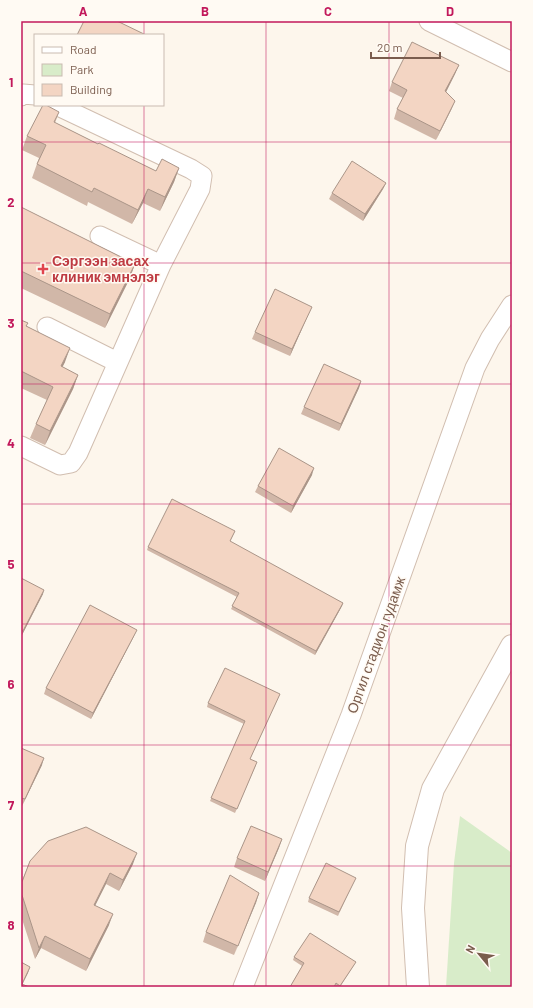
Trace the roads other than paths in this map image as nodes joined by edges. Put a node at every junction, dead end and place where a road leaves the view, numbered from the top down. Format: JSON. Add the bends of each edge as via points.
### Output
{"nodes":[{"id":1,"x":430,"y":21,"type":"edge"},
{"id":2,"x":512,"y":62,"type":"edge"},
{"id":3,"x":21,"y":96,"type":"edge"},
{"id":4,"x":34,"y":96,"type":"edge"},
{"id":5,"x":58,"y":106,"type":"edge"},
{"id":6,"x":100,"y":236,"type":"dead end"},
{"id":7,"x":161,"y":265,"type":"junction"},
{"id":8,"x":512,"y":305,"type":"edge"},
{"id":9,"x":47,"y":327,"type":"dead end"},
{"id":10,"x":117,"y":362,"type":"junction"},
{"id":11,"x":21,"y":446,"type":"edge"},
{"id":12,"x":512,"y":646,"type":"edge"},
{"id":13,"x":243,"y":987,"type":"edge"},
{"id":14,"x":418,"y":987,"type":"edge"}],
"edges":[{"from":1,"to":2,"type":"street"},
{"from":3,"to":4,"type":"street"},
{"from":5,"to":7,"type":"street","via":[[191,168],[202,176],[200,189]]},
{"from":6,"to":7,"type":"street"},
{"from":7,"to":10,"type":"street"},
{"from":8,"to":13,"type":"street","name":"Оргил стадион гудамж","via":[[475,368],[351,714]]},
{"from":9,"to":10,"type":"street"},
{"from":10,"to":11,"type":"street","via":[[78,453],[71,463],[60,465]]},
{"from":12,"to":14,"type":"street","via":[[433,789],[417,846],[413,908]]}]}
